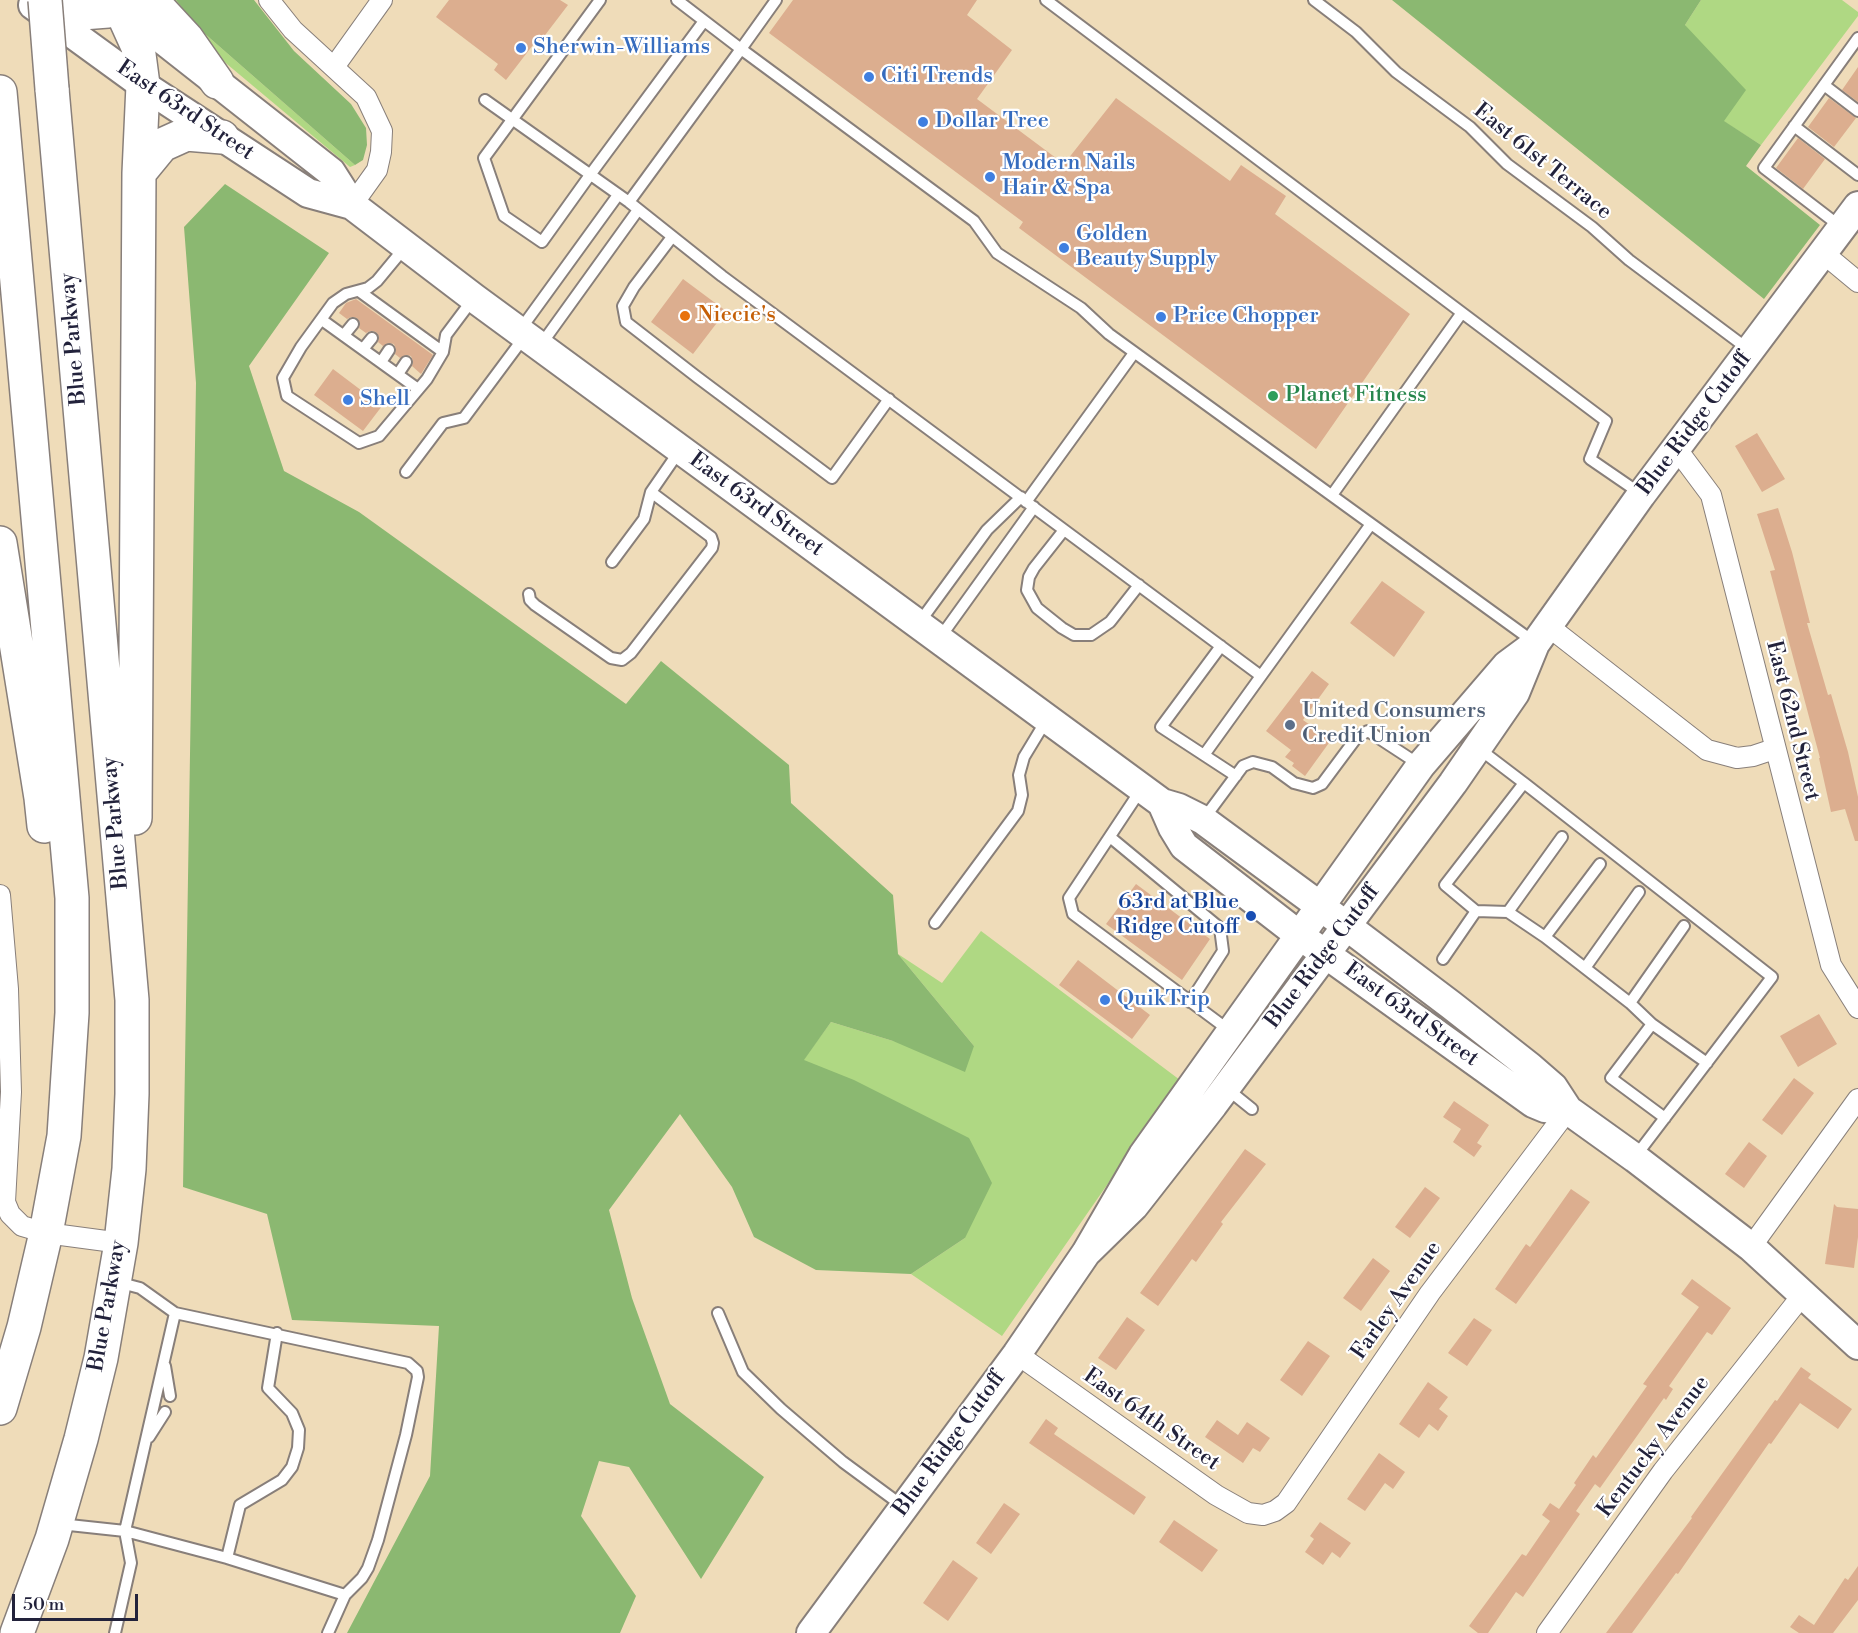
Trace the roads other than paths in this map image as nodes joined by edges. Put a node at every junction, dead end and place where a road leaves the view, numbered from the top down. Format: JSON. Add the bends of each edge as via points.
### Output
{"nodes":[{"id":1,"x":27,"y":0,"type":"edge"},
{"id":2,"x":43,"y":0,"type":"edge"},
{"id":3,"x":151,"y":0,"type":"edge"},
{"id":4,"x":268,"y":0,"type":"edge"},
{"id":5,"x":382,"y":0,"type":"edge"},
{"id":6,"x":600,"y":0,"type":"edge"},
{"id":7,"x":677,"y":0,"type":"edge"},
{"id":8,"x":776,"y":0,"type":"edge"},
{"id":9,"x":1046,"y":0,"type":"edge"},
{"id":10,"x":1314,"y":0,"type":"edge"},
{"id":11,"x":117,"y":2,"type":"edge"},
{"id":12,"x":704,"y":21,"type":"junction"},
{"id":13,"x":1857,"y":40,"type":"edge"},
{"id":14,"x":741,"y":50,"type":"junction"},
{"id":15,"x":334,"y":67,"type":"junction"},
{"id":16,"x":217,"y":82,"type":"junction"},
{"id":17,"x":143,"y":85,"type":"junction"},
{"id":18,"x":1824,"y":85,"type":"junction"},
{"id":19,"x":0,"y":92,"type":"edge"},
{"id":20,"x":485,"y":100,"type":"dead end"},
{"id":21,"x":1858,"y":111,"type":"edge"},
{"id":22,"x":512,"y":121,"type":"junction"},
{"id":23,"x":1794,"y":126,"type":"junction"},
{"id":24,"x":222,"y":137,"type":"junction"},
{"id":25,"x":139,"y":173,"type":"junction"},
{"id":26,"x":590,"y":175,"type":"junction"},
{"id":27,"x":1858,"y":175,"type":"edge"},
{"id":28,"x":618,"y":195,"type":"junction"},
{"id":29,"x":629,"y":202,"type":"junction"},
{"id":30,"x":352,"y":205,"type":"junction"},
{"id":31,"x":639,"y":210,"type":"junction"},
{"id":32,"x":1850,"y":217,"type":"edge"},
{"id":33,"x":672,"y":237,"type":"junction"},
{"id":34,"x":406,"y":246,"type":"junction"},
{"id":35,"x":1823,"y":253,"type":"junction"},
{"id":36,"x":1858,"y":282,"type":"edge"},
{"id":37,"x":359,"y":291,"type":"junction"},
{"id":38,"x":474,"y":298,"type":"junction"},
{"id":39,"x":1461,"y":314,"type":"junction"},
{"id":40,"x":322,"y":320,"type":"junction"},
{"id":41,"x":353,"y":324,"type":"dead end"},
{"id":42,"x":344,"y":336,"type":"junction"},
{"id":43,"x":372,"y":338,"type":"dead end"},
{"id":44,"x":528,"y":338,"type":"junction"},
{"id":45,"x":363,"y":349,"type":"junction"},
{"id":46,"x":389,"y":350,"type":"dead end"},
{"id":47,"x":1750,"y":350,"type":"junction"},
{"id":48,"x":443,"y":352,"type":"junction"},
{"id":49,"x":1134,"y":353,"type":"junction"},
{"id":50,"x":381,"y":362,"type":"junction"},
{"id":51,"x":406,"y":362,"type":"dead end"},
{"id":52,"x":398,"y":374,"type":"junction"},
{"id":53,"x":418,"y":389,"type":"junction"},
{"id":54,"x":889,"y":399,"type":"junction"},
{"id":55,"x":1676,"y":448,"type":"junction"},
{"id":56,"x":680,"y":449,"type":"junction"},
{"id":57,"x":406,"y":472,"type":"dead end"},
{"id":58,"x":651,"y":492,"type":"junction"},
{"id":59,"x":1332,"y":495,"type":"junction"},
{"id":60,"x":1641,"y":495,"type":"junction"},
{"id":61,"x":1027,"y":502,"type":"junction"},
{"id":62,"x":1371,"y":524,"type":"junction"},
{"id":63,"x":1064,"y":530,"type":"junction"},
{"id":64,"x":0,"y":543,"type":"edge"},
{"id":65,"x":612,"y":562,"type":"dead end"},
{"id":66,"x":1139,"y":585,"type":"junction"},
{"id":67,"x":529,"y":594,"type":"dead end"},
{"id":68,"x":928,"y":632,"type":"junction"},
{"id":69,"x":1541,"y":635,"type":"junction"},
{"id":70,"x":1221,"y":646,"type":"junction"},
{"id":71,"x":1261,"y":676,"type":"junction"},
{"id":72,"x":1047,"y":719,"type":"junction"},
{"id":73,"x":1478,"y":748,"type":"junction"},
{"id":74,"x":1774,"y":749,"type":"junction"},
{"id":75,"x":1204,"y":755,"type":"junction"},
{"id":76,"x":1421,"y":765,"type":"junction"},
{"id":77,"x":1236,"y":776,"type":"junction"},
{"id":78,"x":1524,"y":783,"type":"junction"},
{"id":79,"x":1152,"y":796,"type":"junction"},
{"id":80,"x":1203,"y":820,"type":"junction"},
{"id":81,"x":1110,"y":837,"type":"junction"},
{"id":82,"x":1562,"y":837,"type":"dead end"},
{"id":83,"x":1600,"y":864,"type":"dead end"},
{"id":84,"x":1639,"y":892,"type":"dead end"},
{"id":85,"x":0,"y":895,"type":"edge"},
{"id":86,"x":1320,"y":906,"type":"junction"},
{"id":87,"x":1476,"y":911,"type":"junction"},
{"id":88,"x":1508,"y":912,"type":"junction"},
{"id":89,"x":935,"y":923,"type":"dead end"},
{"id":90,"x":1346,"y":926,"type":"junction"},
{"id":91,"x":1684,"y":926,"type":"dead end"},
{"id":92,"x":1299,"y":935,"type":"junction"},
{"id":93,"x":1545,"y":937,"type":"junction"},
{"id":94,"x":2,"y":947,"type":"edge"},
{"id":95,"x":1325,"y":954,"type":"junction"},
{"id":96,"x":1443,"y":959,"type":"dead end"},
{"id":97,"x":1585,"y":968,"type":"junction"},
{"id":98,"x":132,"y":1000,"type":"junction"},
{"id":99,"x":1190,"y":1002,"type":"junction"},
{"id":100,"x":1630,"y":1003,"type":"junction"},
{"id":101,"x":1858,"y":1008,"type":"edge"},
{"id":102,"x":1652,"y":1024,"type":"junction"},
{"id":103,"x":1230,"y":1032,"type":"junction"},
{"id":104,"x":70,"y":1046,"type":"junction"},
{"id":105,"x":1707,"y":1063,"type":"junction"},
{"id":106,"x":1226,"y":1088,"type":"junction"},
{"id":107,"x":1858,"y":1099,"type":"edge"},
{"id":108,"x":1252,"y":1109,"type":"dead end"},
{"id":109,"x":1568,"y":1110,"type":"junction"},
{"id":110,"x":1665,"y":1118,"type":"junction"},
{"id":111,"x":1635,"y":1158,"type":"junction"},
{"id":112,"x":46,"y":1233,"type":"junction"},
{"id":113,"x":121,"y":1243,"type":"junction"},
{"id":114,"x":1751,"y":1247,"type":"junction"},
{"id":115,"x":1086,"y":1253,"type":"junction"},
{"id":116,"x":114,"y":1281,"type":"junction"},
{"id":117,"x":1804,"y":1293,"type":"junction"},
{"id":118,"x":175,"y":1313,"type":"junction"},
{"id":119,"x":718,"y":1313,"type":"dead end"},
{"id":120,"x":277,"y":1333,"type":"junction"},
{"id":121,"x":1858,"y":1345,"type":"edge"},
{"id":122,"x":1017,"y":1354,"type":"junction"},
{"id":123,"x":164,"y":1359,"type":"junction"},
{"id":124,"x":170,"y":1396,"type":"dead end"},
{"id":125,"x":0,"y":1408,"type":"edge"},
{"id":126,"x":165,"y":1412,"type":"dead end"},
{"id":127,"x":145,"y":1443,"type":"junction"},
{"id":128,"x":904,"y":1507,"type":"junction"},
{"id":129,"x":1263,"y":1515,"type":"joint"},
{"id":130,"x":56,"y":1523,"type":"junction"},
{"id":131,"x":125,"y":1531,"type":"junction"},
{"id":132,"x":227,"y":1558,"type":"junction"},
{"id":133,"x":345,"y":1595,"type":"junction"},
{"id":134,"x":17,"y":1633,"type":"edge"},
{"id":135,"x":115,"y":1633,"type":"edge"},
{"id":136,"x":328,"y":1633,"type":"edge"},
{"id":137,"x":811,"y":1633,"type":"edge"},
{"id":138,"x":1547,"y":1633,"type":"edge"}],
"edges":[{"from":1,"to":17,"type":"main road","name":"East 63rd Street"},
{"from":2,"to":11,"type":"highway","via":[[82,13],[108,11]]},
{"from":2,"to":98,"type":"highway","name":"Blue Parkway","bridge":true},
{"from":3,"to":16,"type":"highway","via":[[187,39]]},
{"from":4,"to":15,"type":"street","via":[[293,30]]},
{"from":5,"to":15,"type":"street"},
{"from":6,"to":22,"type":"lane"},
{"from":7,"to":12,"type":"lane"},
{"from":8,"to":14,"type":"lane"},
{"from":9,"to":39,"type":"lane"},
{"from":10,"to":47,"type":"lane","name":"East 61st Terrace","via":[[1356,32],[1396,72],[1470,127],[1507,164]]},
{"from":11,"to":16,"type":"main road","name":"East 63rd Street"},
{"from":11,"to":17,"type":"highway","via":[[138,47]]},
{"from":12,"to":14,"type":"lane"},
{"from":12,"to":26,"type":"lane"},
{"from":13,"to":18,"type":"lane"},
{"from":14,"to":29,"type":"lane"},
{"from":14,"to":49,"type":"lane","via":[[974,221],[997,254],[1081,308]]},
{"from":15,"to":30,"type":"street","via":[[366,97],[382,131],[377,170]]},
{"from":16,"to":30,"type":"main road","name":"East 63rd Street","via":[[331,172]]},
{"from":17,"to":24,"type":"main road","name":"East 63rd Street"},
{"from":17,"to":25,"type":"highway"},
{"from":18,"to":21,"type":"lane"},
{"from":18,"to":23,"type":"lane"},
{"from":19,"to":104,"type":"highway","via":[[72,898]]},
{"from":20,"to":22,"type":"lane"},
{"from":22,"to":26,"type":"lane"},
{"from":22,"to":26,"type":"lane","via":[[484,158],[504,216],[542,242]]},
{"from":23,"to":27,"type":"lane"},
{"from":23,"to":32,"type":"lane","via":[[1764,168]]},
{"from":24,"to":25,"type":"highway","via":[[186,134],[162,145]]},
{"from":24,"to":30,"type":"main road","name":"East 63rd Street","via":[[309,193]]},
{"from":25,"to":98,"type":"highway"},
{"from":26,"to":28,"type":"lane"},
{"from":28,"to":29,"type":"lane"},
{"from":28,"to":44,"type":"lane"},
{"from":29,"to":31,"type":"lane"},
{"from":30,"to":34,"type":"main road","name":"East 63rd Street"},
{"from":31,"to":33,"type":"lane"},
{"from":31,"to":44,"type":"lane"},
{"from":32,"to":35,"type":"main road","name":"Blue Ridge Cutoff"},
{"from":33,"to":54,"type":"lane"},
{"from":33,"to":54,"type":"lane","via":[[623,306],[626,322],[832,478]]},
{"from":34,"to":37,"type":"lane","via":[[378,281]]},
{"from":34,"to":38,"type":"main road","name":"East 63rd Street"},
{"from":35,"to":36,"type":"street"},
{"from":35,"to":47,"type":"main road","name":"Blue Ridge Cutoff"},
{"from":37,"to":40,"type":"lane","via":[[333,303]]},
{"from":37,"to":48,"type":"lane","via":[[387,317]]},
{"from":38,"to":44,"type":"main road","name":"East 63rd Street"},
{"from":38,"to":48,"type":"lane","via":[[446,335]]},
{"from":39,"to":59,"type":"lane"},
{"from":39,"to":60,"type":"lane","via":[[1606,421],[1590,459]]},
{"from":40,"to":42,"type":"lane"},
{"from":40,"to":53,"type":"lane","via":[[283,378],[287,396],[359,443],[379,436]]},
{"from":41,"to":42,"type":"lane"},
{"from":42,"to":45,"type":"lane"},
{"from":43,"to":45,"type":"lane"},
{"from":44,"to":56,"type":"main road","name":"East 63rd Street"},
{"from":44,"to":57,"type":"lane","via":[[464,418],[443,423]]},
{"from":45,"to":50,"type":"lane"},
{"from":46,"to":50,"type":"lane"},
{"from":47,"to":55,"type":"main road","name":"Blue Ridge Cutoff"},
{"from":48,"to":53,"type":"lane"},
{"from":49,"to":59,"type":"lane"},
{"from":49,"to":61,"type":"lane"},
{"from":50,"to":52,"type":"lane"},
{"from":51,"to":52,"type":"lane"},
{"from":52,"to":53,"type":"lane"},
{"from":54,"to":61,"type":"lane"},
{"from":55,"to":60,"type":"main road","name":"Blue Ridge Cutoff"},
{"from":55,"to":74,"type":"street","name":"East 62nd Street","via":[[1711,495]]},
{"from":56,"to":58,"type":"lane"},
{"from":56,"to":68,"type":"main road","name":"East 63rd Street"},
{"from":58,"to":65,"type":"lane","via":[[644,519]]},
{"from":58,"to":67,"type":"lane","via":[[711,537],[713,543],[631,653],[622,660],[611,658],[535,605]]},
{"from":59,"to":62,"type":"lane"},
{"from":60,"to":69,"type":"main road","name":"Blue Ridge Cutoff"},
{"from":61,"to":63,"type":"lane"},
{"from":61,"to":68,"type":"lane"},
{"from":61,"to":68,"type":"lane","via":[[987,530]]},
{"from":62,"to":69,"type":"lane"},
{"from":62,"to":71,"type":"lane"},
{"from":63,"to":66,"type":"lane"},
{"from":63,"to":66,"type":"lane","via":[[1034,568],[1027,590],[1037,608],[1062,628],[1074,635],[1091,635],[1110,622]]},
{"from":64,"to":104,"type":"highway","via":[[41,798]]},
{"from":66,"to":70,"type":"lane"},
{"from":68,"to":72,"type":"main road","name":"East 63rd Street"},
{"from":69,"to":73,"type":"main road","name":"Blue Ridge Cutoff","via":[[1515,693]]},
{"from":69,"to":74,"type":"street","via":[[1707,750],[1737,758]]},
{"from":69,"to":76,"type":"main road","name":"Blue Ridge Cutoff","via":[[1507,665]]},
{"from":70,"to":71,"type":"lane"},
{"from":70,"to":75,"type":"lane","via":[[1161,727]]},
{"from":71,"to":75,"type":"lane"},
{"from":72,"to":79,"type":"main road","name":"East 63rd Street"},
{"from":72,"to":89,"type":"lane","via":[[1024,757],[1018,811]]},
{"from":73,"to":78,"type":"lane"},
{"from":73,"to":90,"type":"main road","name":"Blue Ridge Cutoff"},
{"from":74,"to":101,"type":"street","name":"East 62nd Street","via":[[1831,965]]},
{"from":75,"to":77,"type":"lane"},
{"from":76,"to":77,"type":"lane","via":[[1368,732],[1357,737],[1322,784],[1313,788],[1253,762],[1243,766]]},
{"from":76,"to":86,"type":"main road","name":"Blue Ridge Cutoff"},
{"from":77,"to":80,"type":"lane"},
{"from":78,"to":87,"type":"lane","via":[[1445,885]]},
{"from":78,"to":105,"type":"lane","via":[[1772,977]]},
{"from":79,"to":80,"type":"main road","name":"East 63rd Street"},
{"from":79,"to":81,"type":"lane"},
{"from":79,"to":92,"type":"main road","name":"East 63rd Street","via":[[1184,846]]},
{"from":80,"to":86,"type":"main road","name":"East 63rd Street"},
{"from":81,"to":99,"type":"lane","via":[[1220,928],[1223,951]]},
{"from":81,"to":99,"type":"lane","via":[[1069,898],[1073,914]]},
{"from":82,"to":88,"type":"lane"},
{"from":83,"to":93,"type":"lane"},
{"from":84,"to":97,"type":"lane"},
{"from":85,"to":94,"type":"street"},
{"from":86,"to":90,"type":"main road","name":"East 63rd Street"},
{"from":86,"to":92,"type":"main road","name":"Blue Ridge Cutoff"},
{"from":87,"to":88,"type":"lane"},
{"from":87,"to":96,"type":"lane"},
{"from":88,"to":93,"type":"lane"},
{"from":90,"to":95,"type":"main road","name":"Blue Ridge Cutoff"},
{"from":90,"to":109,"type":"main road","name":"East 63rd Street","via":[[1530,1067],[1553,1088]]},
{"from":91,"to":100,"type":"lane"},
{"from":92,"to":95,"type":"main road","name":"East 63rd Street"},
{"from":92,"to":103,"type":"main road","name":"Blue Ridge Cutoff"},
{"from":93,"to":97,"type":"lane"},
{"from":94,"to":112,"type":"street","via":[[11,1092],[5,1202],[22,1226]]},
{"from":95,"to":106,"type":"main road","name":"Blue Ridge Cutoff"},
{"from":95,"to":109,"type":"main road","name":"East 63rd Street","via":[[1533,1102],[1545,1108]]},
{"from":97,"to":100,"type":"lane"},
{"from":98,"to":113,"type":"highway","name":"Blue Parkway","via":[[129,1170]]},
{"from":99,"to":103,"type":"lane"},
{"from":100,"to":102,"type":"lane"},
{"from":102,"to":105,"type":"lane"},
{"from":102,"to":110,"type":"lane","via":[[1611,1078]]},
{"from":103,"to":115,"type":"main road","name":"Blue Ridge Cutoff","via":[[1143,1155]]},
{"from":104,"to":112,"type":"highway","via":[[64,1136]]},
{"from":105,"to":110,"type":"lane"},
{"from":106,"to":108,"type":"lane"},
{"from":106,"to":115,"type":"main road","name":"Blue Ridge Cutoff","via":[[1134,1206]]},
{"from":107,"to":114,"type":"street"},
{"from":109,"to":111,"type":"main road","name":"East 63rd Street"},
{"from":109,"to":129,"type":"street","name":"Farley Avenue","via":[[1430,1293],[1286,1503]]},
{"from":110,"to":111,"type":"lane"},
{"from":111,"to":114,"type":"main road","name":"East 63rd Street"},
{"from":112,"to":113,"type":"street"},
{"from":112,"to":125,"type":"highway"},
{"from":113,"to":116,"type":"highway","name":"Blue Parkway"},
{"from":114,"to":117,"type":"main road","name":"East 63rd Street"},
{"from":115,"to":122,"type":"main road","name":"Blue Ridge Cutoff"},
{"from":116,"to":118,"type":"lane","via":[[140,1287]]},
{"from":116,"to":130,"type":"highway","name":"Blue Parkway","via":[[101,1358]]},
{"from":117,"to":121,"type":"main road","name":"East 63rd Street"},
{"from":117,"to":138,"type":"street","name":"Kentucky Avenue","via":[[1663,1471]]},
{"from":118,"to":120,"type":"lane"},
{"from":118,"to":123,"type":"lane"},
{"from":119,"to":128,"type":"lane","via":[[743,1372],[843,1462]]},
{"from":120,"to":132,"type":"lane","via":[[268,1388],[292,1413],[299,1430],[298,1448],[292,1467],[282,1480],[240,1505]]},
{"from":120,"to":133,"type":"lane","via":[[402,1360],[413,1367],[418,1377],[378,1540],[362,1578]]},
{"from":122,"to":128,"type":"main road","name":"Blue Ridge Cutoff"},
{"from":122,"to":129,"type":"street","name":"East 64th Street","via":[[1216,1495],[1248,1513]]},
{"from":123,"to":124,"type":"lane"},
{"from":123,"to":127,"type":"lane"},
{"from":126,"to":127,"type":"lane"},
{"from":127,"to":131,"type":"lane"},
{"from":128,"to":137,"type":"main road","name":"Blue Ridge Cutoff"},
{"from":130,"to":131,"type":"lane"},
{"from":130,"to":134,"type":"highway","name":"Blue Parkway"},
{"from":131,"to":132,"type":"lane"},
{"from":131,"to":135,"type":"lane","via":[[131,1563]]},
{"from":132,"to":133,"type":"lane"},
{"from":133,"to":136,"type":"lane"}]}
